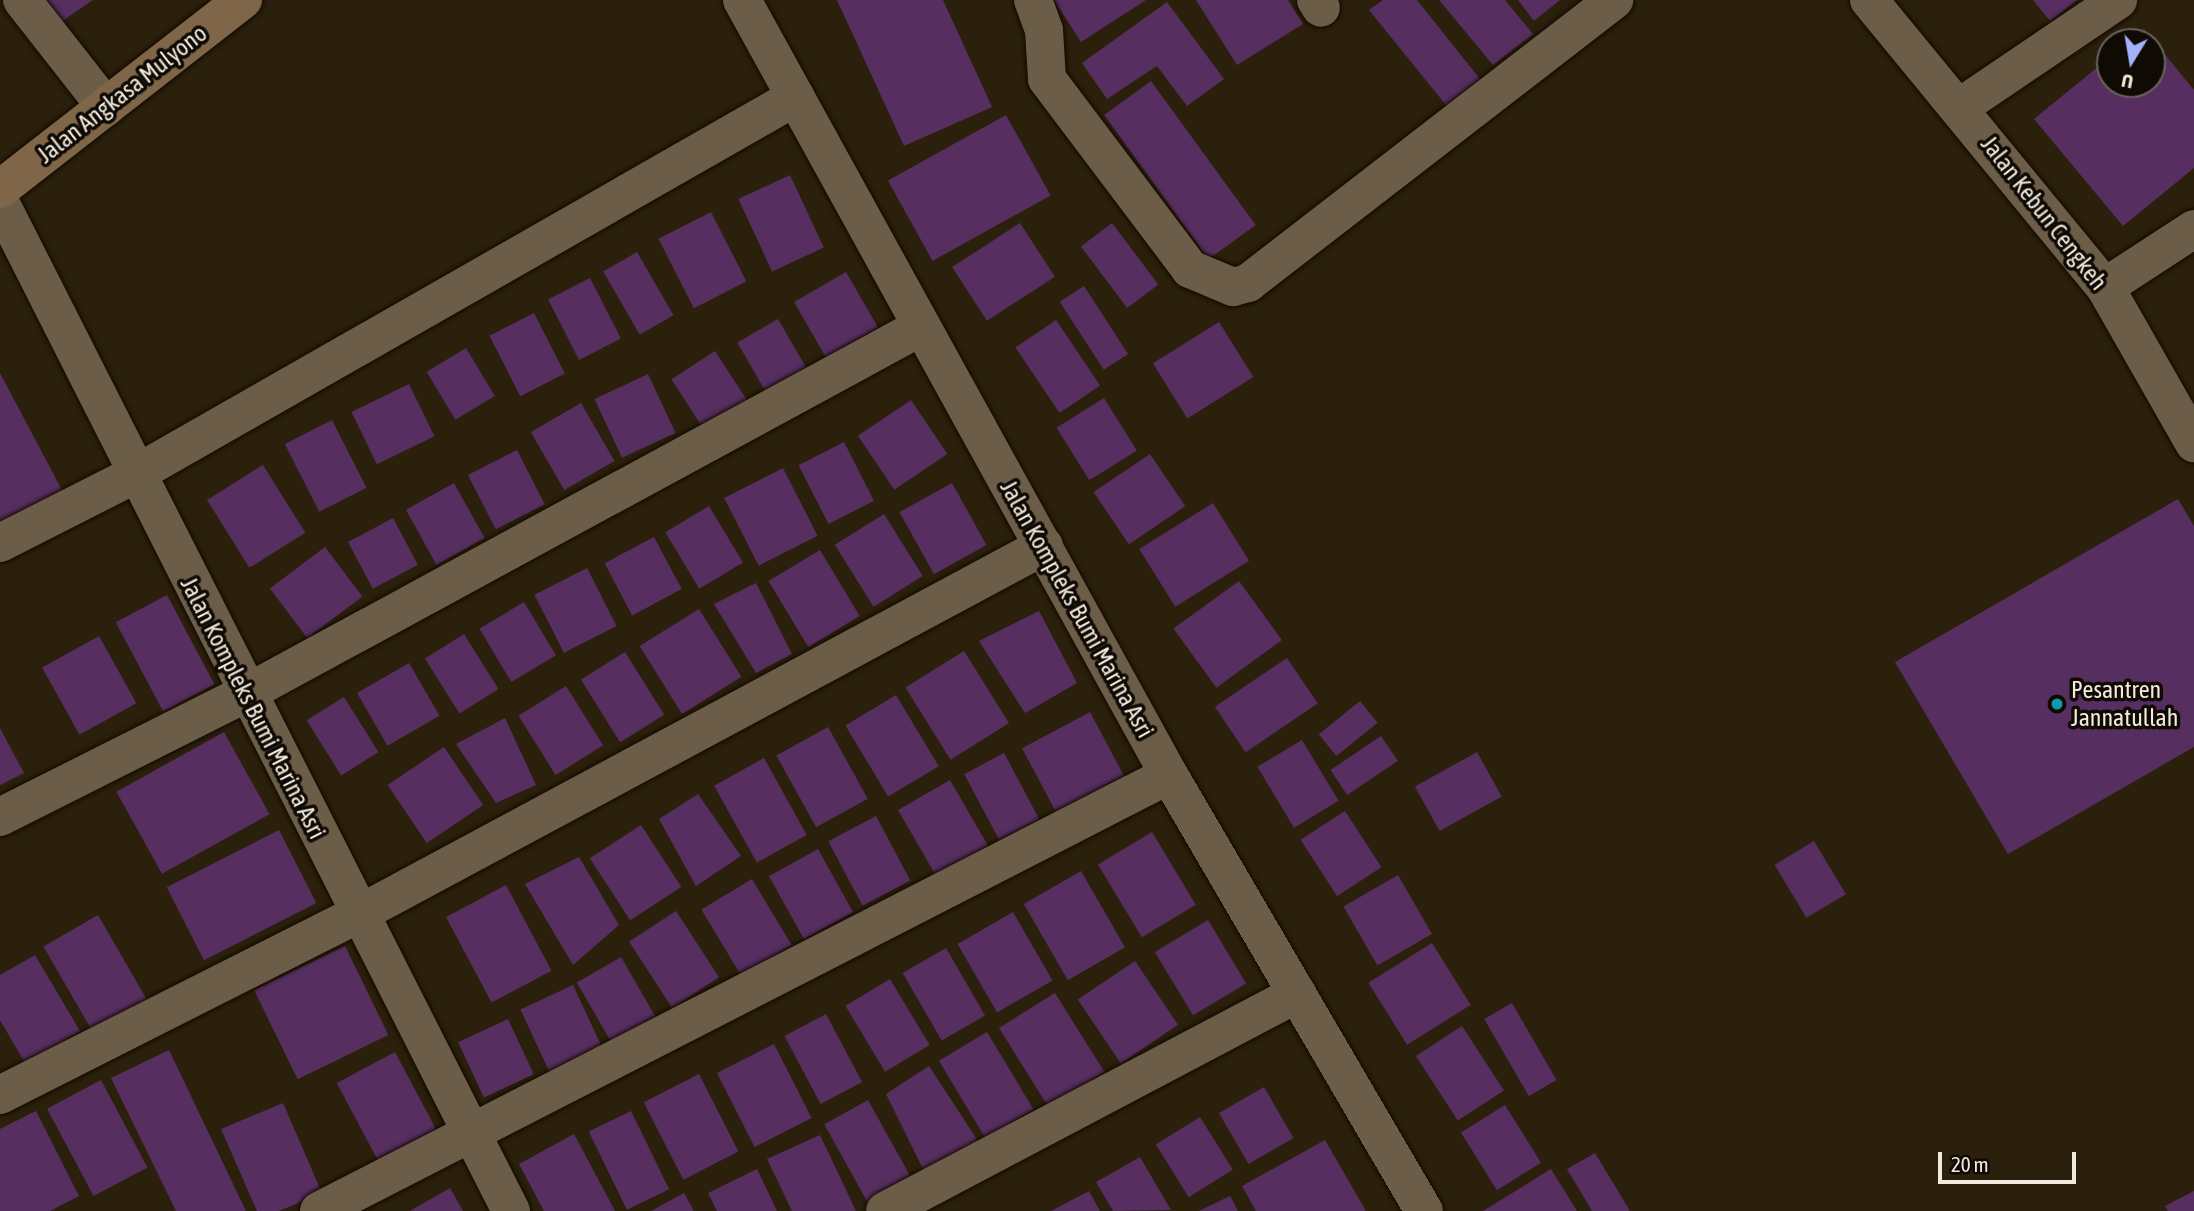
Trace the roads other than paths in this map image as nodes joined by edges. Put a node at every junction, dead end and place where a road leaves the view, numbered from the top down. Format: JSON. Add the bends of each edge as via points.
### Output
{"nodes":[{"id":1,"x":22,"y":0,"type":"edge"},
{"id":2,"x":243,"y":0,"type":"edge"},
{"id":3,"x":743,"y":0,"type":"edge"},
{"id":4,"x":1033,"y":0,"type":"edge"},
{"id":5,"x":1614,"y":0,"type":"edge"},
{"id":6,"x":1870,"y":0,"type":"edge"},
{"id":7,"x":2118,"y":0,"type":"edge"},
{"id":8,"x":796,"y":97,"type":"junction"},
{"id":9,"x":106,"y":107,"type":"junction"},
{"id":10,"x":1960,"y":107,"type":"junction"},
{"id":11,"x":0,"y":189,"type":"edge"},
{"id":12,"x":0,"y":202,"type":"edge"},
{"id":13,"x":2194,"y":229,"type":"edge"},
{"id":14,"x":2105,"y":287,"type":"junction"},
{"id":15,"x":919,"y":328,"type":"junction"},
{"id":16,"x":2194,"y":443,"type":"edge"},
{"id":17,"x":134,"y":475,"type":"junction"},
{"id":18,"x":0,"y":543,"type":"edge"},
{"id":19,"x":1044,"y":546,"type":"junction"},
{"id":20,"x":247,"y":693,"type":"junction"},
{"id":21,"x":1169,"y":775,"type":"junction"},
{"id":22,"x":0,"y":817,"type":"edge"},
{"id":23,"x":357,"y":915,"type":"junction"},
{"id":24,"x":1297,"y":994,"type":"junction"},
{"id":25,"x":0,"y":1095,"type":"edge"},
{"id":26,"x":471,"y":1137,"type":"junction"},
{"id":27,"x":1418,"y":1209,"type":"edge"},
{"id":28,"x":319,"y":1211,"type":"edge"},
{"id":29,"x":511,"y":1211,"type":"edge"},
{"id":30,"x":885,"y":1211,"type":"edge"}],
"edges":[{"from":1,"to":9,"type":"street"},
{"from":2,"to":9,"type":"main road","name":"Jalan Angkasa Mulyono"},
{"from":3,"to":8,"type":"street","name":"Jalan Kompleks Bumi Marina Asri"},
{"from":4,"to":5,"type":"street","via":[[1044,30],[1047,79],[1190,269],[1233,288],[1248,283]]},
{"from":6,"to":10,"type":"street","name":"Jalan Kebun Cengkeh"},
{"from":7,"to":10,"type":"street"},
{"from":8,"to":15,"type":"street","name":"Jalan Kompleks Bumi Marina Asri"},
{"from":8,"to":17,"type":"street"},
{"from":9,"to":11,"type":"main road","name":"Jalan Angkasa Mulyono"},
{"from":10,"to":14,"type":"street","name":"Jalan Kebun Cengkeh"},
{"from":12,"to":17,"type":"street","name":"Jalan Kompleks Bumi Marina Asri"},
{"from":13,"to":14,"type":"street"},
{"from":14,"to":16,"type":"street","name":"Jalan Kebun Cengkeh"},
{"from":15,"to":19,"type":"street","name":"Jalan Kompleks Bumi Marina Asri"},
{"from":15,"to":20,"type":"street"},
{"from":17,"to":18,"type":"street"},
{"from":17,"to":20,"type":"street","name":"Jalan Kompleks Bumi Marina Asri"},
{"from":19,"to":21,"type":"street","name":"Jalan Kompleks Bumi Marina Asri"},
{"from":19,"to":23,"type":"street"},
{"from":20,"to":22,"type":"street"},
{"from":20,"to":23,"type":"street","name":"Jalan Kompleks Bumi Marina Asri"},
{"from":21,"to":24,"type":"street","name":"Jalan Kompleks Bumi Marina Asri"},
{"from":21,"to":26,"type":"street"},
{"from":23,"to":25,"type":"street"},
{"from":23,"to":26,"type":"street","name":"Jalan Kompleks Bumi Marina Asri"},
{"from":24,"to":27,"type":"street","name":"Jalan Kompleks Bumi Marina Asri"},
{"from":24,"to":30,"type":"street"},
{"from":26,"to":28,"type":"street"},
{"from":26,"to":29,"type":"street","name":"Jalan Kompleks Bumi Marina Asri"}]}
